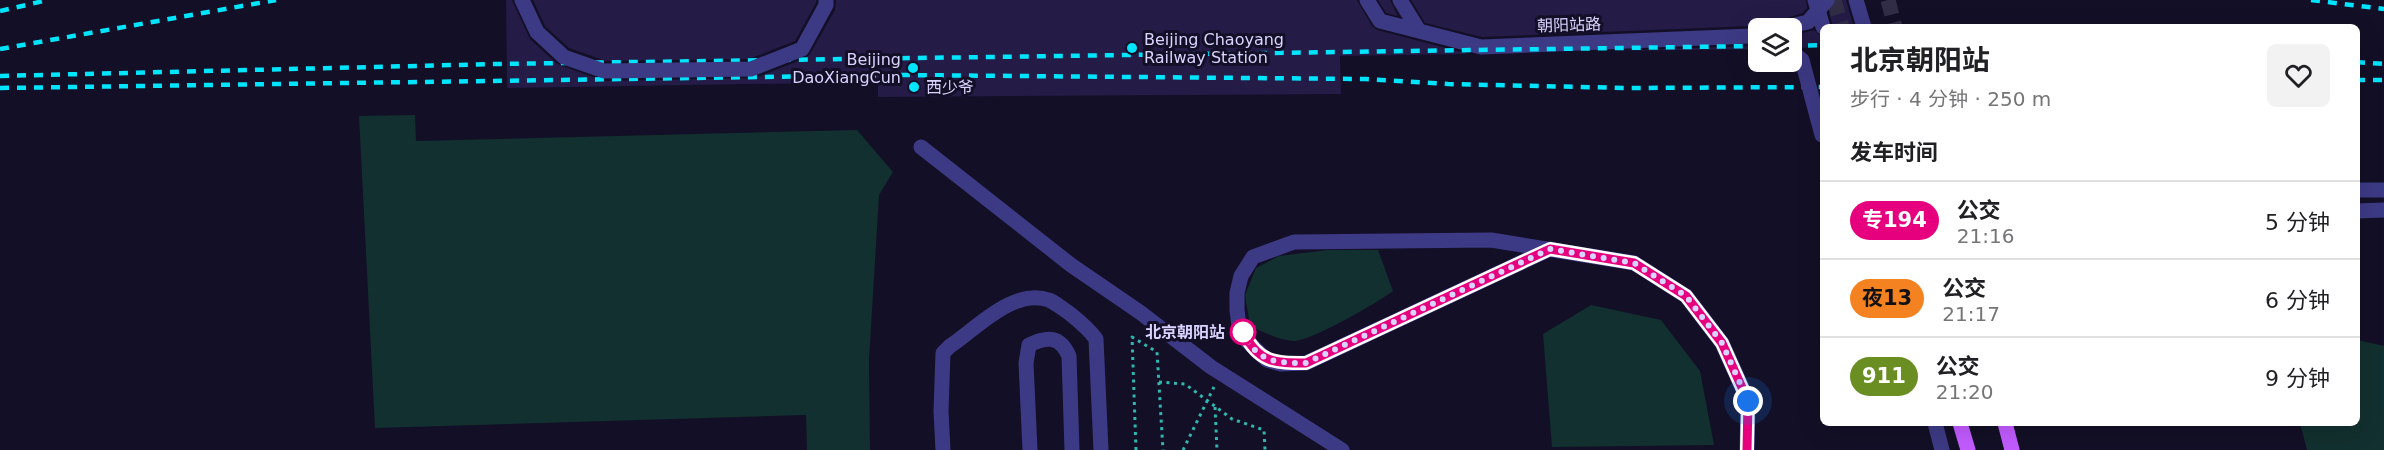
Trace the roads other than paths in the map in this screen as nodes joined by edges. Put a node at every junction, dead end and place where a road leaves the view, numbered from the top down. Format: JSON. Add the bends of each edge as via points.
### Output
{"nodes":[{"id":1,"x":522,"y":0,"type":"edge"},
{"id":2,"x":826,"y":0,"type":"edge"},
{"id":3,"x":1367,"y":0,"type":"edge"},
{"id":4,"x":1392,"y":0,"type":"edge"},
{"id":5,"x":1400,"y":0,"type":"edge"},
{"id":6,"x":1815,"y":0,"type":"edge"},
{"id":7,"x":1827,"y":0,"type":"edge"},
{"id":8,"x":1856,"y":0,"type":"edge"},
{"id":9,"x":1802,"y":23,"type":"edge"},
{"id":10,"x":1822,"y":24,"type":"edge"},
{"id":11,"x":1863,"y":24,"type":"edge"},
{"id":12,"x":1419,"y":31,"type":"junction"},
{"id":13,"x":1748,"y":36,"type":"edge"},
{"id":14,"x":1802,"y":60,"type":"edge"},
{"id":15,"x":1820,"y":128,"type":"edge"},
{"id":16,"x":921,"y":147,"type":"dead end"},
{"id":17,"x":2360,"y":190,"type":"edge"},
{"id":18,"x":2384,"y":190,"type":"edge"},
{"id":19,"x":2384,"y":210,"type":"edge"},
{"id":20,"x":2360,"y":211,"type":"edge"},
{"id":21,"x":1550,"y":249,"type":"junction"},
{"id":22,"x":1936,"y":426,"type":"edge"},
{"id":23,"x":1961,"y":426,"type":"edge"},
{"id":24,"x":2006,"y":426,"type":"edge"},
{"id":25,"x":943,"y":450,"type":"edge"},
{"id":26,"x":1030,"y":450,"type":"edge"},
{"id":27,"x":1072,"y":450,"type":"edge"},
{"id":28,"x":1101,"y":450,"type":"edge"},
{"id":29,"x":1342,"y":450,"type":"edge"},
{"id":30,"x":1747,"y":450,"type":"edge"},
{"id":31,"x":1942,"y":450,"type":"edge"},
{"id":32,"x":1968,"y":450,"type":"edge"},
{"id":33,"x":2012,"y":450,"type":"edge"}],
"edges":[{"from":1,"to":2,"type":"street","bridge":true,"via":[[537,32],[564,57],[604,71],[751,69],[802,49]]},
{"from":3,"to":12,"type":"street","name":"朝阳站路","via":[[1380,21]]},
{"from":4,"to":12,"type":"street"},
{"from":5,"to":12,"type":"street"},
{"from":6,"to":10,"type":"street"},
{"from":7,"to":9,"type":"street","bridge":true,"via":[[1808,22]]},
{"from":8,"to":11,"type":"street"},
{"from":12,"to":13,"type":"street","name":"朝阳站路","via":[[1481,47]]},
{"from":14,"to":15,"type":"street","bridge":true},
{"from":16,"to":29,"type":"street","via":[[1062,258],[1221,374]]},
{"from":17,"to":18,"type":"street"},
{"from":19,"to":20,"type":"street"},
{"from":21,"to":21,"type":"street","via":[[1491,240],[1294,242],[1253,257],[1241,276],[1237,293],[1239,326],[1247,341],[1267,360],[1306,363]]},
{"from":21,"to":30,"type":"street","via":[[1634,263],[1686,296],[1722,343],[1748,401]]},
{"from":22,"to":31,"type":"street"},
{"from":23,"to":32,"type":"main road"},
{"from":24,"to":33,"type":"main road"},
{"from":25,"to":28,"type":"street","via":[[944,353],[1004,308],[1041,298],[1068,312],[1096,339]]},
{"from":26,"to":27,"type":"street","via":[[1026,363],[1029,345],[1054,340],[1064,345],[1069,356]]}]}
